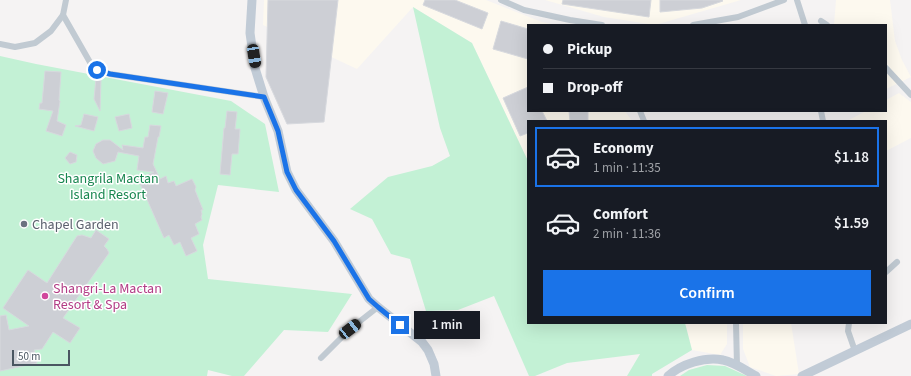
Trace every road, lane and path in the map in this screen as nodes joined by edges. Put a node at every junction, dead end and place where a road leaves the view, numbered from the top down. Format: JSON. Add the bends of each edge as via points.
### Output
{"nodes":[{"id":1,"x":66,"y":0,"type":"edge"},
{"id":2,"x":252,"y":0,"type":"edge"},
{"id":3,"x":500,"y":0,"type":"edge"},
{"id":4,"x":784,"y":0,"type":"edge"},
{"id":5,"x":797,"y":0,"type":"edge"},
{"id":6,"x":62,"y":15,"type":"junction"},
{"id":7,"x":821,"y":21,"type":"dead end"},
{"id":8,"x":596,"y":24,"type":"edge"},
{"id":9,"x":699,"y":24,"type":"edge"},
{"id":10,"x":805,"y":24,"type":"edge"},
{"id":11,"x":826,"y":24,"type":"edge"},
{"id":12,"x":0,"y":44,"type":"edge"},
{"id":13,"x":887,"y":69,"type":"edge"},
{"id":14,"x":911,"y":95,"type":"edge"},
{"id":15,"x":264,"y":97,"type":"junction"},
{"id":16,"x":897,"y":262,"type":"dead end"},
{"id":17,"x":887,"y":271,"type":"edge"},
{"id":18,"x":378,"y":307,"type":"junction"},
{"id":19,"x":736,"y":324,"type":"edge"},
{"id":20,"x":849,"y":324,"type":"edge"},
{"id":21,"x":911,"y":324,"type":"edge"},
{"id":22,"x":855,"y":351,"type":"junction"},
{"id":23,"x":321,"y":358,"type":"dead end"},
{"id":24,"x":737,"y":366,"type":"junction"},
{"id":25,"x":436,"y":376,"type":"edge"},
{"id":26,"x":668,"y":376,"type":"edge"},
{"id":27,"x":756,"y":376,"type":"edge"},
{"id":28,"x":802,"y":376,"type":"edge"}],
"edges":[{"from":1,"to":6,"type":"street"},
{"from":2,"to":15,"type":"street","via":[[250,32]]},
{"from":3,"to":8,"type":"street","via":[[524,10]]},
{"from":4,"to":9,"type":"street","via":[[738,17]]},
{"from":5,"to":10,"type":"street"},
{"from":6,"to":12,"type":"street","via":[[51,31],[35,44],[15,47]]},
{"from":6,"to":15,"type":"street","via":[[97,70]]},
{"from":7,"to":11,"type":"street"},
{"from":13,"to":14,"type":"street"},
{"from":15,"to":18,"type":"street","via":[[278,131],[287,172],[296,190],[334,241],[369,299]]},
{"from":16,"to":17,"type":"street"},
{"from":18,"to":23,"type":"street","via":[[350,329]]},
{"from":18,"to":25,"type":"street","via":[[422,342],[434,364]]},
{"from":19,"to":24,"type":"street"},
{"from":20,"to":22,"type":"street","via":[[848,331]]},
{"from":21,"to":22,"type":"street"},
{"from":22,"to":28,"type":"street"},
{"from":24,"to":26,"type":"street","via":[[723,360],[705,358],[688,364]]},
{"from":24,"to":27,"type":"street"}]}
